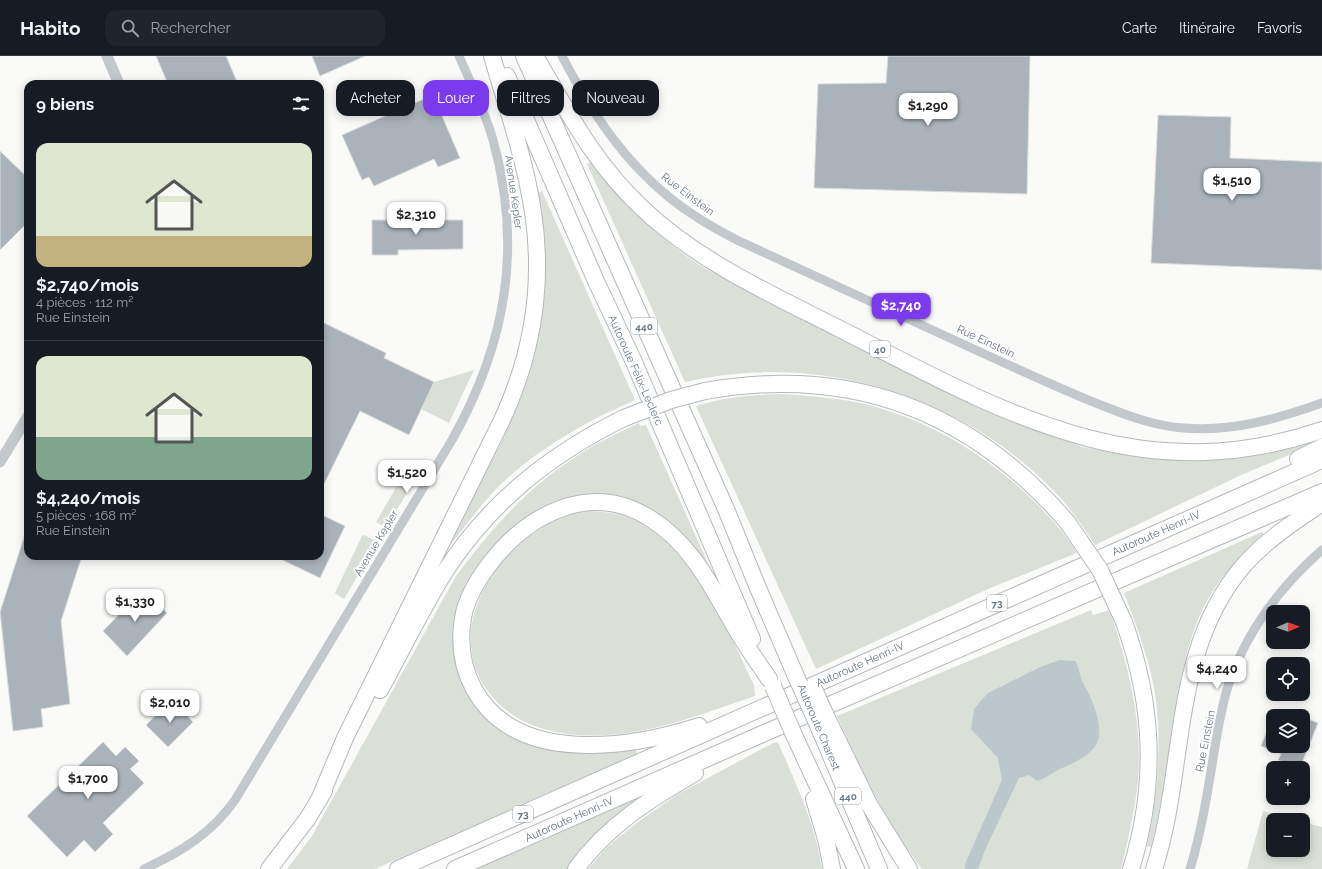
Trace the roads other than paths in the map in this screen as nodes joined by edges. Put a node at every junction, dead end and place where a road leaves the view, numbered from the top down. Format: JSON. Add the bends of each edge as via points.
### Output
{"nodes":[{"id":1,"x":106,"y":56,"type":"edge"},
{"id":2,"x":459,"y":56,"type":"edge"},
{"id":3,"x":492,"y":56,"type":"edge"},
{"id":4,"x":498,"y":56,"type":"edge"},
{"id":5,"x":524,"y":56,"type":"edge"},
{"id":6,"x":535,"y":56,"type":"edge"},
{"id":7,"x":562,"y":56,"type":"edge"},
{"id":8,"x":117,"y":80,"type":"edge"},
{"id":9,"x":1322,"y":403,"type":"edge"},
{"id":10,"x":24,"y":423,"type":"edge"},
{"id":11,"x":1322,"y":430,"type":"edge"},
{"id":12,"x":1322,"y":447,"type":"edge"},
{"id":13,"x":1322,"y":460,"type":"edge"},
{"id":14,"x":0,"y":462,"type":"edge"},
{"id":15,"x":1322,"y":492,"type":"edge"},
{"id":16,"x":1322,"y":504,"type":"edge"},
{"id":17,"x":1140,"y":541,"type":"junction"},
{"id":18,"x":1322,"y":550,"type":"edge"},
{"id":19,"x":771,"y":682,"type":"junction"},
{"id":20,"x":748,"y":713,"type":"junction"},
{"id":21,"x":822,"y":720,"type":"junction"},
{"id":22,"x":760,"y":735,"type":"junction"},
{"id":23,"x":801,"y":749,"type":"junction"},
{"id":24,"x":319,"y":800,"type":"junction"},
{"id":25,"x":144,"y":869,"type":"edge"},
{"id":26,"x":269,"y":869,"type":"edge"},
{"id":27,"x":398,"y":869,"type":"edge"},
{"id":28,"x":455,"y":869,"type":"edge"},
{"id":29,"x":576,"y":869,"type":"edge"},
{"id":30,"x":832,"y":869,"type":"edge"},
{"id":31,"x":856,"y":869,"type":"edge"},
{"id":32,"x":879,"y":869,"type":"edge"},
{"id":33,"x":909,"y":869,"type":"edge"},
{"id":34,"x":1131,"y":869,"type":"edge"},
{"id":35,"x":1154,"y":869,"type":"edge"},
{"id":36,"x":1190,"y":869,"type":"edge"}],
"edges":[{"from":1,"to":8,"type":"street"},
{"from":2,"to":25,"type":"street","name":"Avenue Kepler","via":[[493,139],[504,188],[507,220],[508,257],[503,304],[484,375],[452,440],[236,800],[200,838],[178,853]]},
{"from":3,"to":24,"type":"highway","via":[[526,177],[535,229],[537,281],[527,354],[502,420],[345,738]]},
{"from":4,"to":19,"type":"highway","name":"Autoroute Félix-Leclerc","via":[[634,362]]},
{"from":5,"to":21,"type":"highway","name":"Autoroute Charest","number":"440","bridge":true,"via":[[726,509],[758,588]]},
{"from":6,"to":11,"type":"highway","number":"40","via":[[578,130],[605,169],[643,210],[681,242],[752,285],[970,395],[1012,414],[1074,435],[1110,444],[1163,451],[1251,448]]},
{"from":7,"to":9,"type":"street","name":"Rue Einstein","via":[[586,101],[617,144],[651,181],[692,215],[753,247],[1038,379],[1139,420],[1206,430],[1259,423]]},
{"from":10,"to":14,"type":"street"},
{"from":12,"to":17,"type":"highway"},
{"from":13,"to":17,"type":"highway","name":"Autoroute Henri-IV","number":"73"},
{"from":15,"to":22,"type":"highway","name":"Autoroute Henri-IV"},
{"from":16,"to":35,"type":"highway","via":[[1278,534],[1245,564],[1225,589],[1206,626],[1196,651],[1189,683],[1169,807]]},
{"from":17,"to":20,"type":"highway","name":"Autoroute Henri-IV","number":"73"},
{"from":18,"to":36,"type":"street","name":"Rue Einstein","via":[[1283,588],[1252,633],[1229,682]]},
{"from":19,"to":20,"type":"highway","via":[[689,552],[659,524],[623,506],[603,502],[581,503],[546,515],[525,528],[503,548],[484,572],[470,596],[463,617],[461,642],[468,677],[487,707],[502,721],[520,731],[561,743],[617,744],[662,737]]},
{"from":19,"to":23,"type":"highway","number":"440","bridge":true},
{"from":20,"to":27,"type":"highway","name":"Autoroute Henri-IV","number":"73"},
{"from":21,"to":32,"type":"highway","name":"Autoroute Charest","number":"440"},
{"from":21,"to":33,"type":"highway"},
{"from":22,"to":28,"type":"highway","name":"Autoroute Henri-IV","number":"73"},
{"from":22,"to":29,"type":"highway","via":[[630,814],[603,838]]},
{"from":23,"to":30,"type":"highway"},
{"from":23,"to":31,"type":"highway","number":"440"},
{"from":24,"to":26,"type":"highway"},
{"from":24,"to":34,"type":"highway","bridge":true,"via":[[435,589],[473,534],[503,501],[537,470],[624,418],[671,400],[705,391],[758,384],[812,385],[852,391],[906,406],[954,427],[995,453],[1027,479],[1068,523],[1100,570],[1124,622],[1134,651],[1147,709],[1149,752],[1145,813]]}]}
